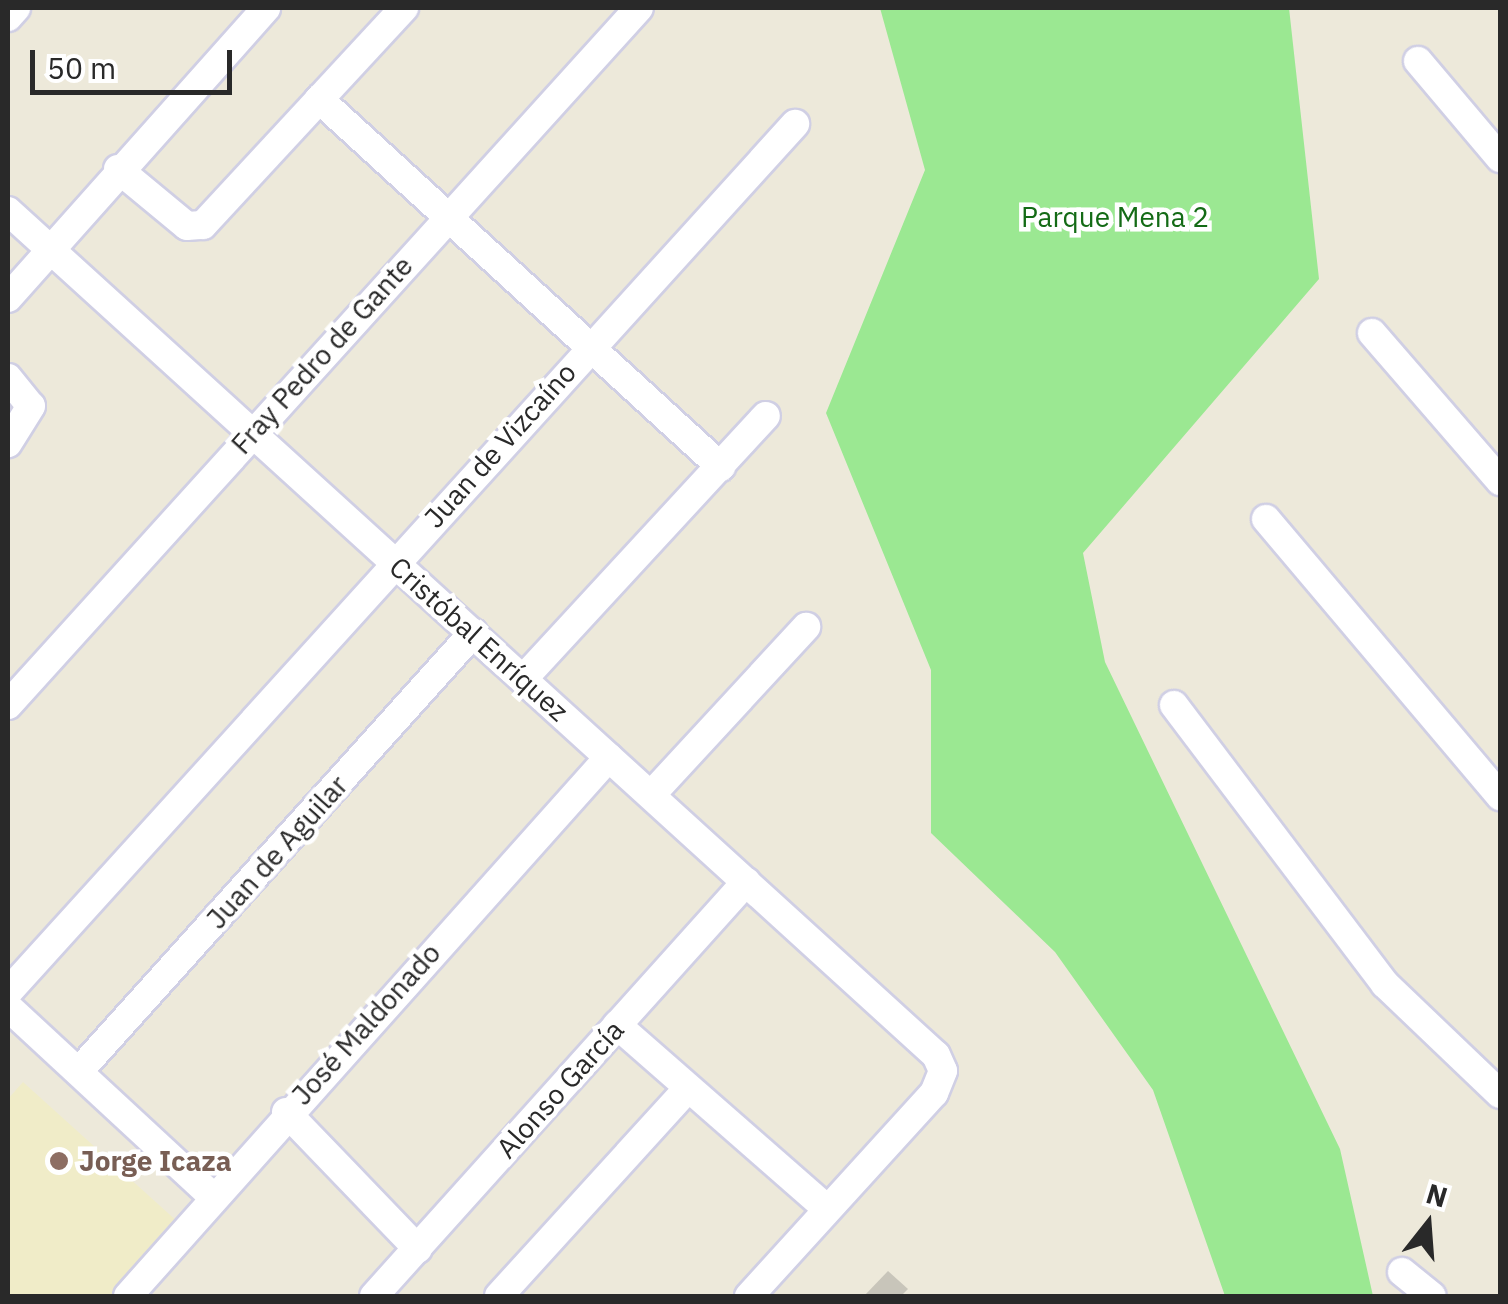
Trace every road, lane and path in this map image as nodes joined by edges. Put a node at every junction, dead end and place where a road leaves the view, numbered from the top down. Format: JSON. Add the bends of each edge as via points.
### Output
{"nodes":[{"id":1,"x":16,"y":8,"type":"edge"},
{"id":2,"x":266,"y":8,"type":"edge"},
{"id":3,"x":404,"y":8,"type":"edge"},
{"id":4,"x":639,"y":8,"type":"edge"},
{"id":5,"x":8,"y":17,"type":"edge"},
{"id":6,"x":1418,"y":60,"type":"dead end"},
{"id":7,"x":319,"y":99,"type":"junction"},
{"id":8,"x":795,"y":124,"type":"dead end"},
{"id":9,"x":1500,"y":158,"type":"edge"},
{"id":10,"x":118,"y":169,"type":"junction"},
{"id":11,"x":8,"y":211,"type":"edge"},
{"id":12,"x":450,"y":212,"type":"junction"},
{"id":13,"x":52,"y":252,"type":"junction"},
{"id":14,"x":8,"y":298,"type":"edge"},
{"id":15,"x":1372,"y":333,"type":"dead end"},
{"id":16,"x":592,"y":343,"type":"junction"},
{"id":17,"x":8,"y":378,"type":"edge"},
{"id":18,"x":766,"y":416,"type":"dead end"},
{"id":19,"x":252,"y":433,"type":"junction"},
{"id":20,"x":8,"y":444,"type":"edge"},
{"id":21,"x":722,"y":467,"type":"junction"},
{"id":22,"x":1500,"y":481,"type":"edge"},
{"id":23,"x":1266,"y":519,"type":"dead end"},
{"id":24,"x":395,"y":563,"type":"junction"},
{"id":25,"x":806,"y":628,"type":"dead end"},
{"id":26,"x":473,"y":633,"type":"junction"},
{"id":27,"x":523,"y":679,"type":"junction"},
{"id":28,"x":8,"y":704,"type":"edge"},
{"id":29,"x":1174,"y":705,"type":"dead end"},
{"id":30,"x":609,"y":757,"type":"junction"},
{"id":31,"x":652,"y":795,"type":"junction"},
{"id":32,"x":1500,"y":796,"type":"edge"},
{"id":33,"x":746,"y":882,"type":"junction"},
{"id":34,"x":8,"y":992,"type":"edge"},
{"id":35,"x":8,"y":1007,"type":"edge"},
{"id":36,"x":616,"y":1026,"type":"junction"},
{"id":37,"x":80,"y":1070,"type":"junction"},
{"id":38,"x":688,"y":1088,"type":"junction"},
{"id":39,"x":1500,"y":1094,"type":"edge"},
{"id":40,"x":286,"y":1112,"type":"junction"},
{"id":41,"x":213,"y":1197,"type":"junction"},
{"id":42,"x":826,"y":1209,"type":"junction"},
{"id":43,"x":418,"y":1250,"type":"junction"},
{"id":44,"x":1402,"y":1272,"type":"dead end"},
{"id":45,"x":128,"y":1296,"type":"edge"},
{"id":46,"x":374,"y":1296,"type":"edge"},
{"id":47,"x":500,"y":1296,"type":"edge"},
{"id":48,"x":748,"y":1296,"type":"edge"},
{"id":49,"x":1432,"y":1296,"type":"edge"}],
"edges":[{"from":1,"to":5,"type":"street"},
{"from":2,"to":10,"type":"street"},
{"from":3,"to":7,"type":"street"},
{"from":4,"to":12,"type":"street","name":"Fray Pedro de Gante"},
{"from":6,"to":9,"type":"street"},
{"from":7,"to":10,"type":"street","via":[[203,226],[186,226]]},
{"from":7,"to":12,"type":"street"},
{"from":8,"to":16,"type":"street","name":"Juan de Vizcaíno"},
{"from":10,"to":13,"type":"street"},
{"from":11,"to":13,"type":"street","name":"Cristóbal Enríquez"},
{"from":12,"to":16,"type":"street"},
{"from":12,"to":19,"type":"street","name":"Fray Pedro de Gante"},
{"from":13,"to":14,"type":"street"},
{"from":13,"to":19,"type":"street","name":"Cristóbal Enríquez"},
{"from":15,"to":22,"type":"street"},
{"from":16,"to":21,"type":"street"},
{"from":16,"to":24,"type":"street","name":"Juan de Vizcaíno"},
{"from":17,"to":20,"type":"street","via":[[31,406]]},
{"from":18,"to":21,"type":"street"},
{"from":19,"to":24,"type":"street","name":"Cristóbal Enríquez"},
{"from":19,"to":28,"type":"street","name":"Fray Pedro de Gante"},
{"from":21,"to":27,"type":"street"},
{"from":23,"to":32,"type":"street"},
{"from":24,"to":26,"type":"street","name":"Cristóbal Enríquez"},
{"from":24,"to":34,"type":"street","name":"Juan de Vizcaíno"},
{"from":25,"to":31,"type":"street"},
{"from":26,"to":27,"type":"street","name":"Cristóbal Enríquez"},
{"from":26,"to":37,"type":"street","name":"Juan de Aguilar"},
{"from":27,"to":30,"type":"street","name":"Cristóbal Enríquez"},
{"from":29,"to":39,"type":"street","via":[[1386,984]]},
{"from":30,"to":31,"type":"street","name":"Cristóbal Enríquez"},
{"from":30,"to":40,"type":"street","name":"José Maldonado"},
{"from":31,"to":33,"type":"street","name":"Cristóbal Enríquez"},
{"from":33,"to":36,"type":"street","name":"Alonso García"},
{"from":33,"to":42,"type":"street","name":"Cristóbal Enríquez","via":[[936,1055],[942,1072],[934,1094]]},
{"from":35,"to":37,"type":"street"},
{"from":36,"to":38,"type":"street"},
{"from":36,"to":43,"type":"street","name":"Alonso García"},
{"from":37,"to":41,"type":"street"},
{"from":38,"to":42,"type":"street"},
{"from":38,"to":47,"type":"street"},
{"from":40,"to":41,"type":"street","name":"José Maldonado"},
{"from":40,"to":43,"type":"street"},
{"from":41,"to":45,"type":"street","name":"José Maldonado"},
{"from":42,"to":48,"type":"street"},
{"from":43,"to":46,"type":"street","name":"Alonso García"},
{"from":44,"to":49,"type":"street"}]}
